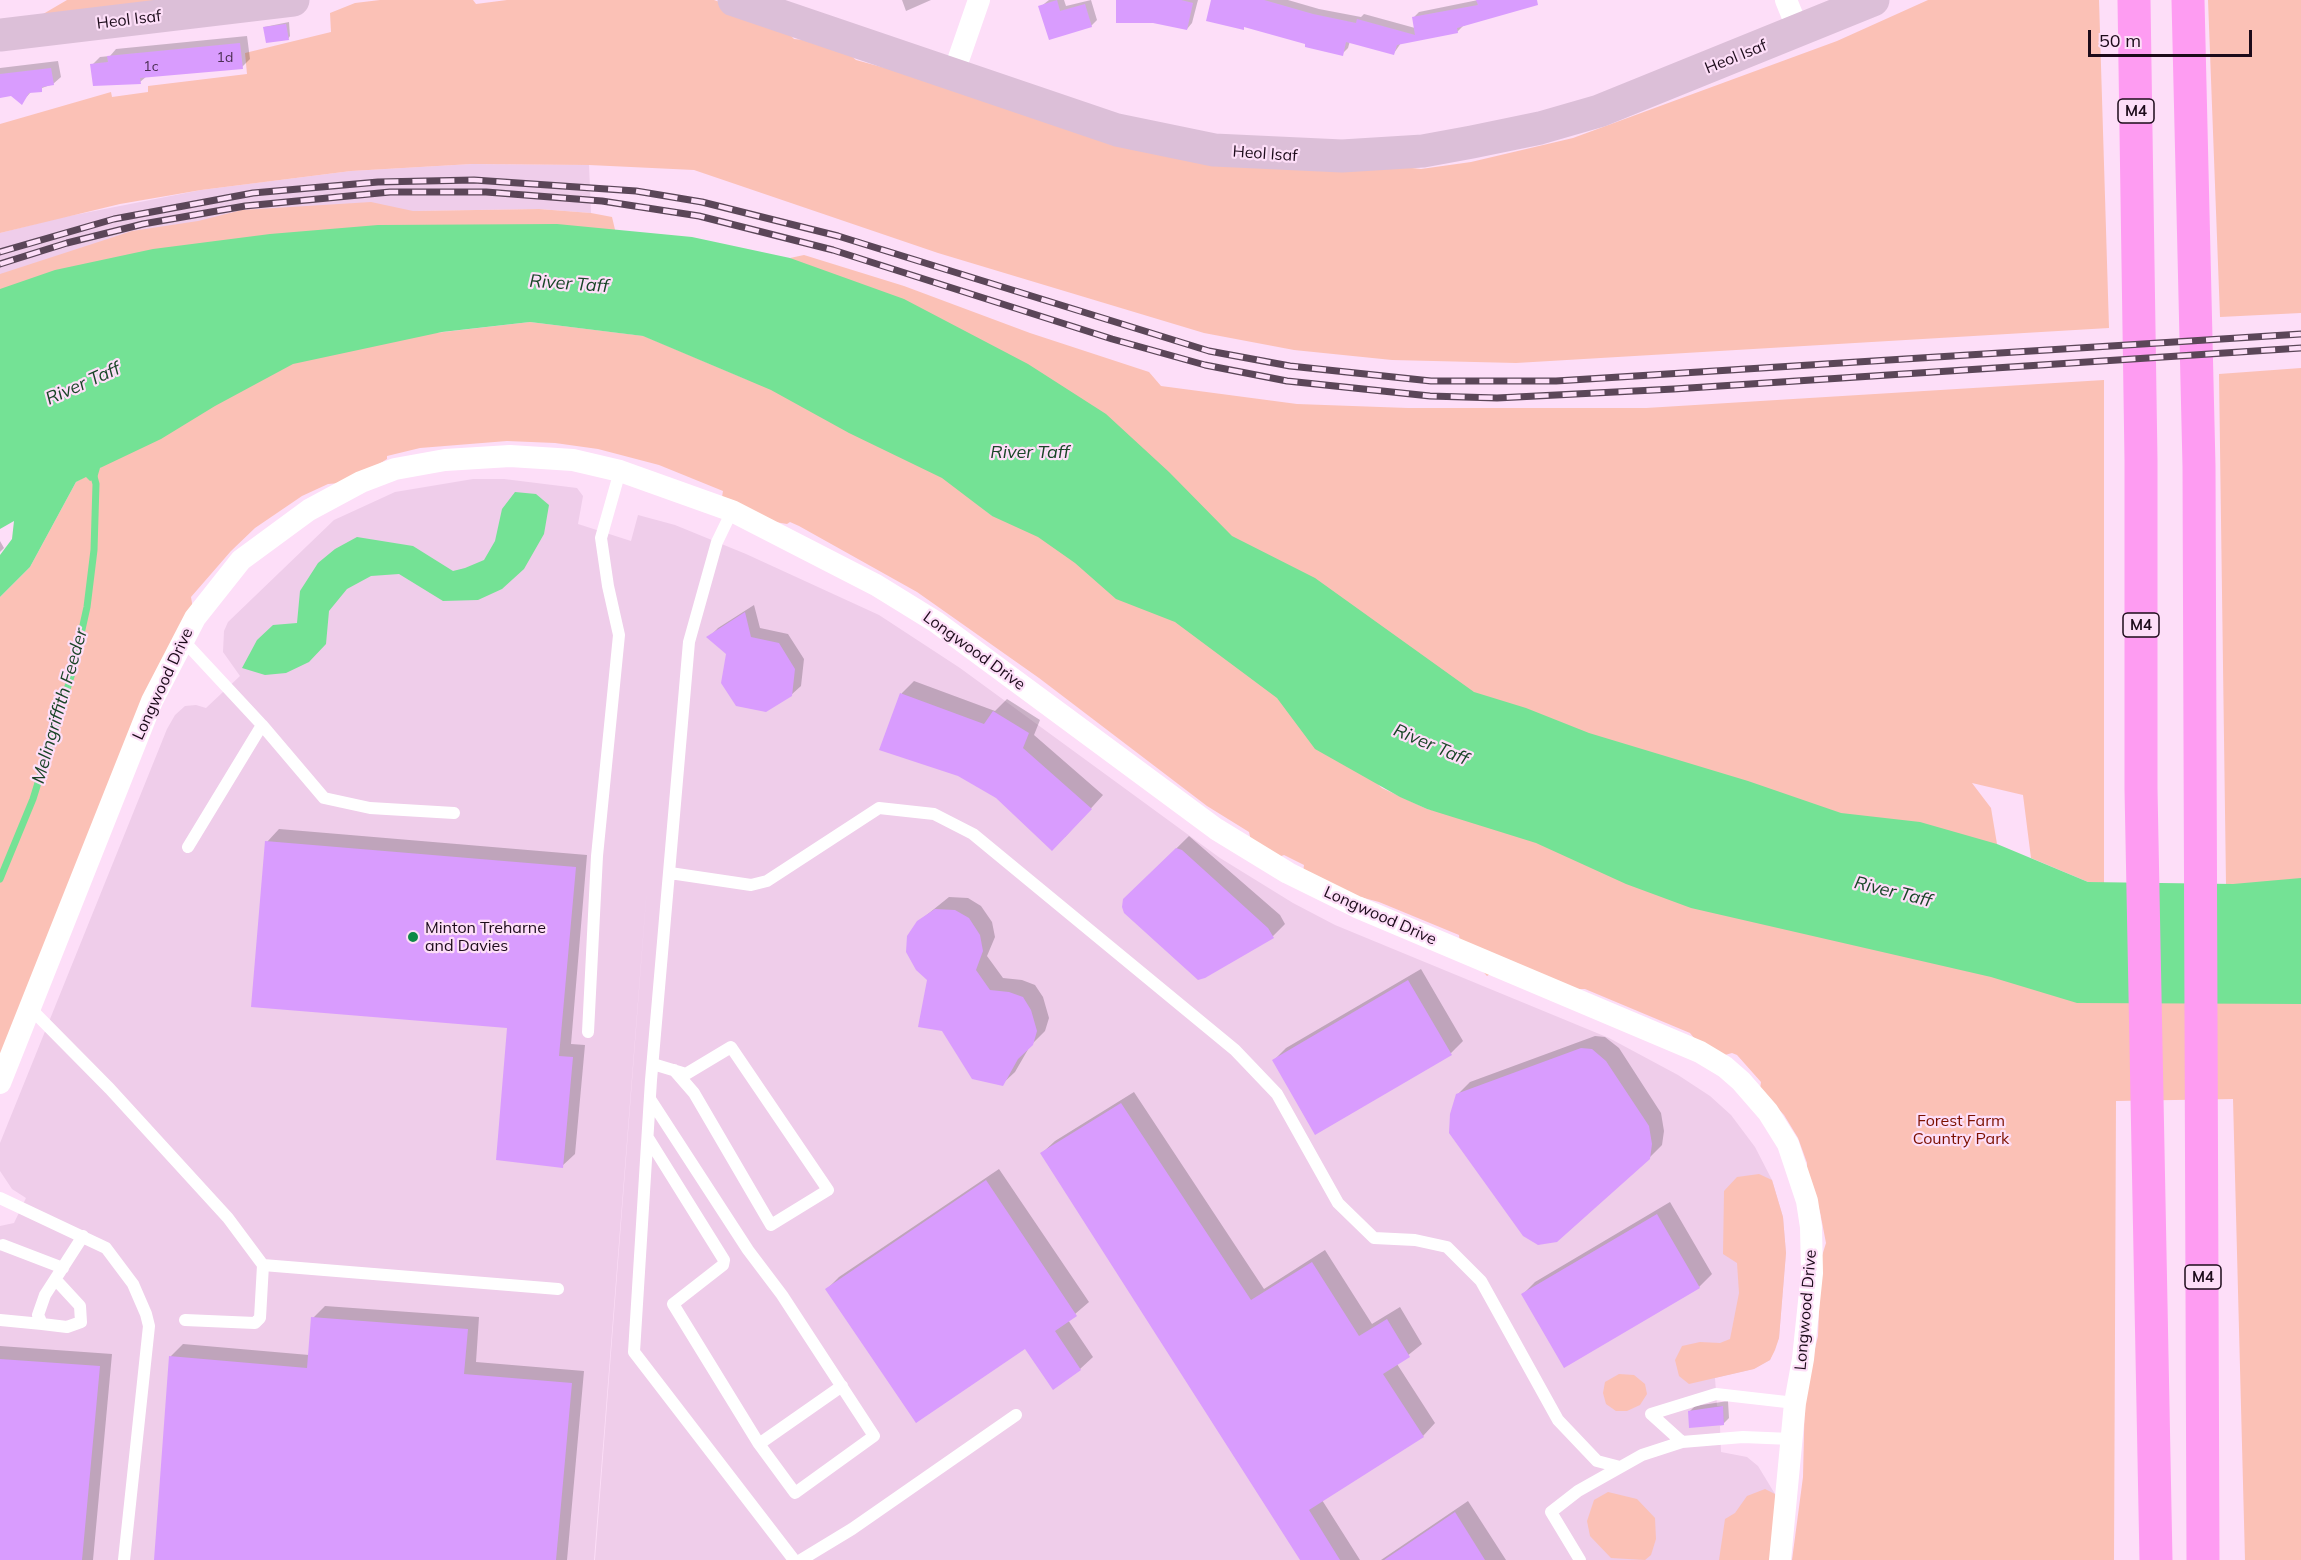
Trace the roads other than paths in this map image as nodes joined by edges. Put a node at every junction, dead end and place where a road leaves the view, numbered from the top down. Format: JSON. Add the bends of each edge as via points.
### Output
{"nodes":[{"id":1,"x":293,"y":0,"type":"edge"},
{"id":2,"x":734,"y":0,"type":"edge"},
{"id":3,"x":979,"y":0,"type":"edge"},
{"id":4,"x":1786,"y":0,"type":"edge"},
{"id":5,"x":1873,"y":0,"type":"edge"},
{"id":6,"x":2134,"y":0,"type":"edge"},
{"id":7,"x":2188,"y":0,"type":"edge"},
{"id":8,"x":202,"y":6,"type":"edge"},
{"id":9,"x":1799,"y":32,"type":"junction"},
{"id":10,"x":0,"y":35,"type":"edge"},
{"id":11,"x":953,"y":75,"type":"junction"},
{"id":12,"x":620,"y":471,"type":"junction"},
{"id":13,"x":732,"y":511,"type":"junction"},
{"id":14,"x":182,"y":639,"type":"junction"},
{"id":15,"x":262,"y":725,"type":"junction"},
{"id":16,"x":454,"y":813,"type":"dead end"},
{"id":17,"x":188,"y":848,"type":"dead end"},
{"id":18,"x":670,"y":873,"type":"junction"},
{"id":19,"x":30,"y":1008,"type":"junction"},
{"id":20,"x":588,"y":1032,"type":"dead end"},
{"id":21,"x":653,"y":1064,"type":"junction"},
{"id":22,"x":674,"y":1070,"type":"junction"},
{"id":23,"x":0,"y":1083,"type":"edge"},
{"id":24,"x":650,"y":1099,"type":"junction"},
{"id":25,"x":648,"y":1138,"type":"junction"},
{"id":26,"x":0,"y":1198,"type":"edge"},
{"id":27,"x":83,"y":1236,"type":"junction"},
{"id":28,"x":3,"y":1245,"type":"dead end"},
{"id":29,"x":263,"y":1265,"type":"junction"},
{"id":30,"x":63,"y":1268,"type":"junction"},
{"id":31,"x":56,"y":1280,"type":"junction"},
{"id":32,"x":558,"y":1289,"type":"dead end"},
{"id":33,"x":0,"y":1320,"type":"edge"},
{"id":34,"x":185,"y":1320,"type":"dead end"},
{"id":35,"x":42,"y":1324,"type":"junction"},
{"id":36,"x":842,"y":1386,"type":"junction"},
{"id":37,"x":1795,"y":1403,"type":"junction"},
{"id":38,"x":1016,"y":1415,"type":"dead end"},
{"id":39,"x":1791,"y":1439,"type":"junction"},
{"id":40,"x":1682,"y":1442,"type":"junction"},
{"id":41,"x":759,"y":1443,"type":"junction"},
{"id":42,"x":2204,"y":1462,"type":"junction"},
{"id":43,"x":2153,"y":1466,"type":"junction"},
{"id":44,"x":1620,"y":1467,"type":"junction"},
{"id":45,"x":124,"y":1560,"type":"edge"},
{"id":46,"x":794,"y":1560,"type":"edge"},
{"id":47,"x":801,"y":1560,"type":"edge"},
{"id":48,"x":1580,"y":1560,"type":"edge"},
{"id":49,"x":1780,"y":1560,"type":"edge"},
{"id":50,"x":2148,"y":1560,"type":"edge"},
{"id":51,"x":2156,"y":1560,"type":"edge"},
{"id":52,"x":2203,"y":1560,"type":"edge"},
{"id":53,"x":2214,"y":1560,"type":"edge"}],
"edges":[{"from":1,"to":8,"type":"main road","name":"Heol Isaf"},
{"from":2,"to":11,"type":"main road","name":"Heol Isaf"},
{"from":3,"to":11,"type":"street"},
{"from":4,"to":9,"type":"street"},
{"from":5,"to":9,"type":"main road","name":"Heol Isaf"},
{"from":6,"to":43,"type":"highway","number":"M4","via":[[2141,789]]},
{"from":7,"to":42,"type":"highway","number":"M4","via":[[2199,466]]},
{"from":8,"to":10,"type":"main road","name":"Heol Isaf"},
{"from":9,"to":11,"type":"main road","name":"Heol Isaf","via":[[1599,111],[1472,142],[1382,155],[1253,154],[1167,142],[1056,112]]},
{"from":12,"to":13,"type":"street","name":"Longwood Drive"},
{"from":12,"to":14,"type":"street","name":"Longwood Drive","via":[[549,457],[510,456],[445,459],[378,475],[309,510],[241,560]]},
{"from":12,"to":20,"type":"lane","via":[[601,538],[619,635],[597,856]]},
{"from":13,"to":18,"type":"lane","via":[[717,542],[688,642]]},
{"from":13,"to":37,"type":"street","name":"Longwood Drive","via":[[833,561],[936,622],[1216,829],[1288,873],[1356,907],[1700,1052],[1725,1067],[1754,1094],[1779,1128],[1807,1200],[1813,1255]]},
{"from":14,"to":15,"type":"lane"},
{"from":14,"to":19,"type":"street","name":"Longwood Drive","via":[[152,701]]},
{"from":15,"to":16,"type":"lane","via":[[324,798],[370,808]]},
{"from":15,"to":17,"type":"lane"},
{"from":18,"to":21,"type":"lane"},
{"from":18,"to":44,"type":"lane","via":[[751,885],[767,881],[879,808],[934,814],[973,834],[1235,1050],[1277,1094],[1338,1203],[1374,1238],[1447,1247],[1481,1281],[1558,1420],[1597,1461]]},
{"from":19,"to":23,"type":"street","name":"Longwood Drive"},
{"from":19,"to":29,"type":"lane","via":[[228,1218]]},
{"from":21,"to":22,"type":"lane"},
{"from":21,"to":24,"type":"lane"},
{"from":22,"to":22,"type":"lane","via":[[686,1074],[731,1047],[828,1190],[771,1225],[694,1093]]},
{"from":24,"to":25,"type":"lane"},
{"from":24,"to":36,"type":"lane"},
{"from":25,"to":41,"type":"lane","via":[[724,1260],[723,1265],[673,1304]]},
{"from":25,"to":46,"type":"lane","via":[[634,1352]]},
{"from":26,"to":27,"type":"lane"},
{"from":27,"to":30,"type":"lane"},
{"from":27,"to":45,"type":"lane","via":[[106,1248],[134,1284],[149,1326]]},
{"from":28,"to":30,"type":"lane"},
{"from":29,"to":32,"type":"lane"},
{"from":29,"to":34,"type":"lane","via":[[260,1318],[255,1323]]},
{"from":30,"to":31,"type":"lane"},
{"from":31,"to":35,"type":"lane","via":[[38,1315]]},
{"from":31,"to":35,"type":"lane","via":[[80,1306],[81,1322],[67,1327]]},
{"from":33,"to":35,"type":"lane"},
{"from":36,"to":41,"type":"lane"},
{"from":36,"to":41,"type":"lane","via":[[874,1436],[795,1493]]},
{"from":37,"to":39,"type":"street","name":"Longwood Drive"},
{"from":37,"to":40,"type":"lane","via":[[1716,1394],[1651,1414]]},
{"from":38,"to":47,"type":"lane"},
{"from":39,"to":40,"type":"lane","via":[[1743,1437]]},
{"from":39,"to":49,"type":"street","name":"Longwood Drive"},
{"from":40,"to":44,"type":"lane"},
{"from":42,"to":52,"type":"highway","number":"M4"},
{"from":42,"to":53,"type":"highway","number":"M4"},
{"from":43,"to":50,"type":"highway","number":"M4"},
{"from":43,"to":51,"type":"highway","number":"M4"},
{"from":44,"to":48,"type":"lane","via":[[1551,1512]]}]}
